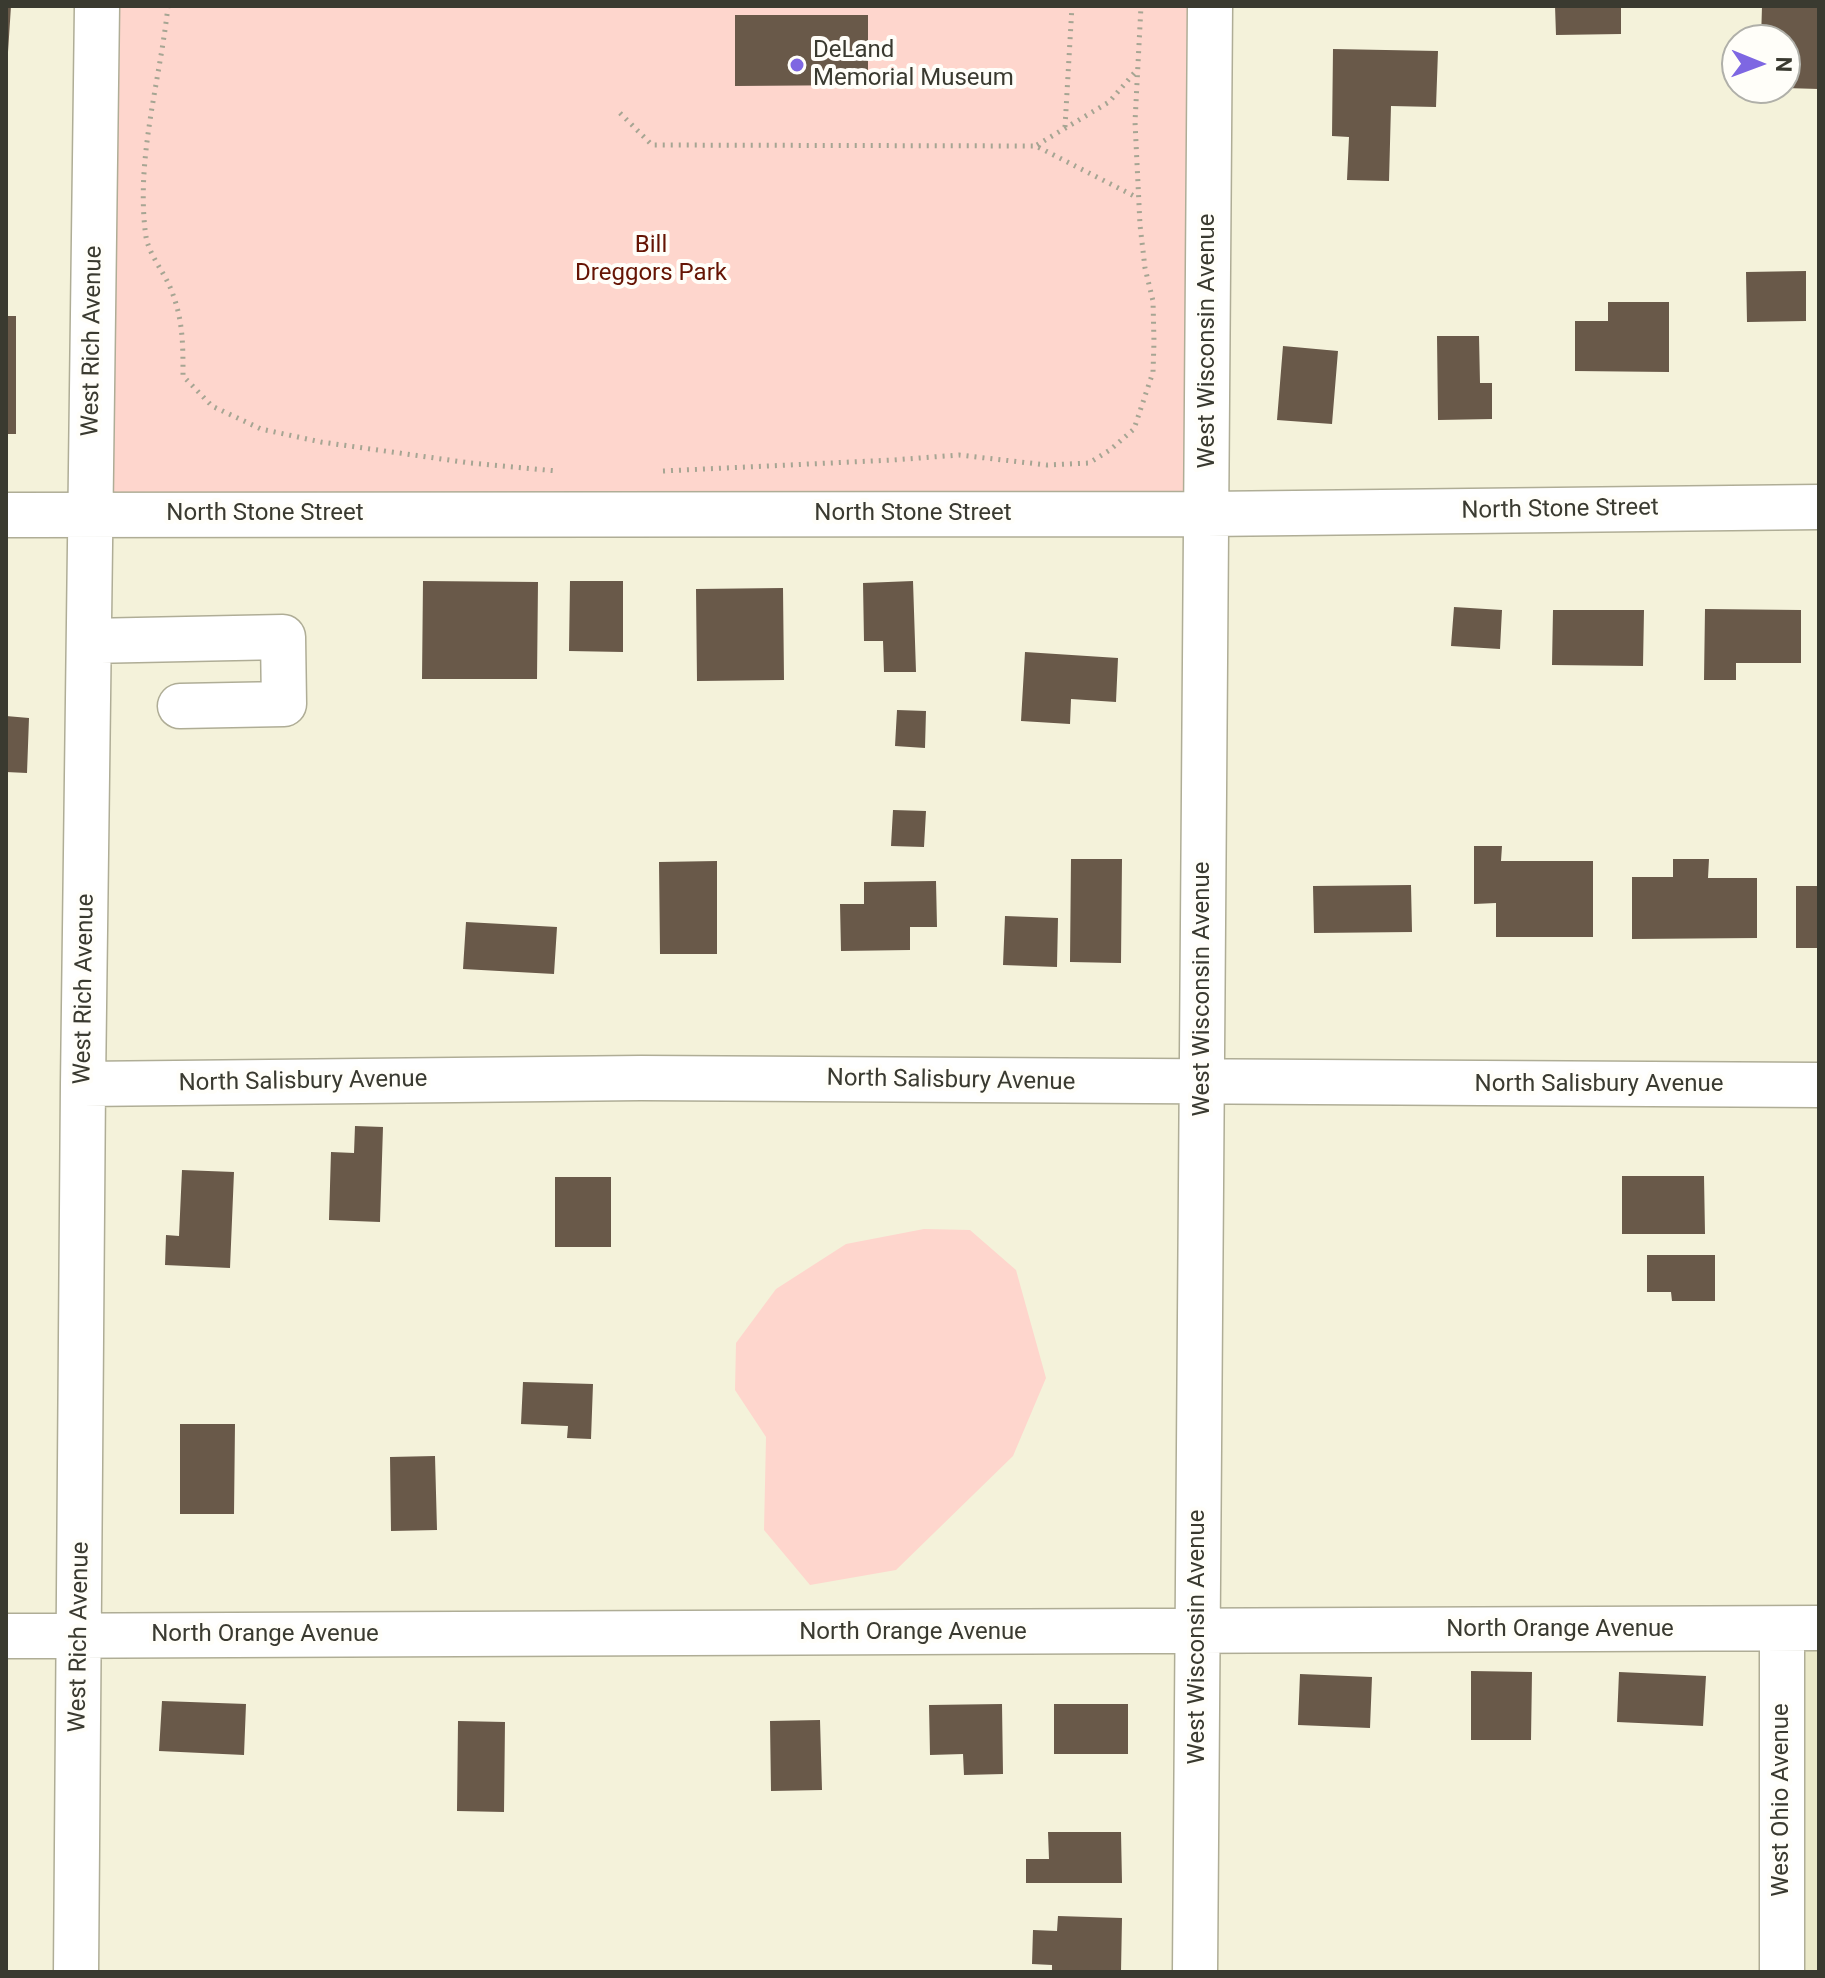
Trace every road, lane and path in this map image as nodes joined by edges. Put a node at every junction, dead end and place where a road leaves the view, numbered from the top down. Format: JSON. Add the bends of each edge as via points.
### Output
{"nodes":[{"id":1,"x":97,"y":6,"type":"edge"},
{"id":2,"x":168,"y":6,"type":"edge"},
{"id":3,"x":1072,"y":6,"type":"edge"},
{"id":4,"x":1141,"y":6,"type":"edge"},
{"id":5,"x":1210,"y":6,"type":"edge"},
{"id":6,"x":1136,"y":71,"type":"junction"},
{"id":7,"x":620,"y":113,"type":"dead end"},
{"id":8,"x":1065,"y":128,"type":"junction"},
{"id":9,"x":1036,"y":146,"type":"junction"},
{"id":10,"x":1138,"y":199,"type":"junction"},
{"id":11,"x":560,"y":471,"type":"dead end"},
{"id":12,"x":657,"y":471,"type":"dead end"},
{"id":13,"x":1819,"y":507,"type":"edge"},
{"id":14,"x":91,"y":514,"type":"junction"},
{"id":15,"x":1207,"y":514,"type":"junction"},
{"id":16,"x":6,"y":515,"type":"edge"},
{"id":17,"x":89,"y":641,"type":"junction"},
{"id":18,"x":180,"y":706,"type":"dead end"},
{"id":19,"x":1202,"y":1083,"type":"junction"},
{"id":20,"x":83,"y":1084,"type":"junction"},
{"id":21,"x":1819,"y":1085,"type":"edge"},
{"id":22,"x":1801,"y":1628,"type":"edge"},
{"id":23,"x":1198,"y":1631,"type":"junction"},
{"id":24,"x":6,"y":1636,"type":"edge"},
{"id":25,"x":80,"y":1636,"type":"junction"},
{"id":26,"x":76,"y":1972,"type":"edge"},
{"id":27,"x":1195,"y":1972,"type":"edge"},
{"id":28,"x":1782,"y":1972,"type":"edge"}],
"edges":[{"from":1,"to":14,"type":"street","name":"West Rich Avenue"},
{"from":2,"to":11,"type":"path","via":[[145,159],[144,202],[146,240],[183,325],[183,376],[212,406],[261,429],[470,463]]},
{"from":3,"to":8,"type":"path"},
{"from":4,"to":6,"type":"path"},
{"from":5,"to":15,"type":"street","name":"West Wisconsin Avenue"},
{"from":6,"to":8,"type":"path","via":[[1109,102]]},
{"from":6,"to":10,"type":"path"},
{"from":7,"to":9,"type":"path","via":[[652,145]]},
{"from":8,"to":9,"type":"path"},
{"from":9,"to":10,"type":"path"},
{"from":10,"to":12,"type":"path","via":[[1153,301],[1153,372],[1134,429],[1089,463],[1047,465],[959,455]]},
{"from":13,"to":15,"type":"street","name":"North Stone Street"},
{"from":14,"to":15,"type":"street","name":"North Stone Street"},
{"from":14,"to":16,"type":"street","name":"North Stone Street"},
{"from":14,"to":17,"type":"street","name":"West Rich Avenue"},
{"from":15,"to":19,"type":"street","name":"West Wisconsin Avenue"},
{"from":17,"to":18,"type":"street","via":[[283,637],[284,704]]},
{"from":17,"to":20,"type":"street","name":"West Rich Avenue"},
{"from":19,"to":20,"type":"street","name":"North Salisbury Avenue","via":[[641,1078]]},
{"from":19,"to":21,"type":"street","name":"North Salisbury Avenue"},
{"from":19,"to":23,"type":"street","name":"West Wisconsin Avenue"},
{"from":20,"to":25,"type":"street","name":"West Rich Avenue"},
{"from":22,"to":23,"type":"street","name":"North Orange Avenue"},
{"from":22,"to":28,"type":"street","name":"West Ohio Avenue"},
{"from":23,"to":25,"type":"street","name":"North Orange Avenue"},
{"from":23,"to":27,"type":"street","name":"West Wisconsin Avenue"},
{"from":24,"to":25,"type":"street","name":"North Orange Avenue"},
{"from":25,"to":26,"type":"street","name":"West Rich Avenue"}]}
